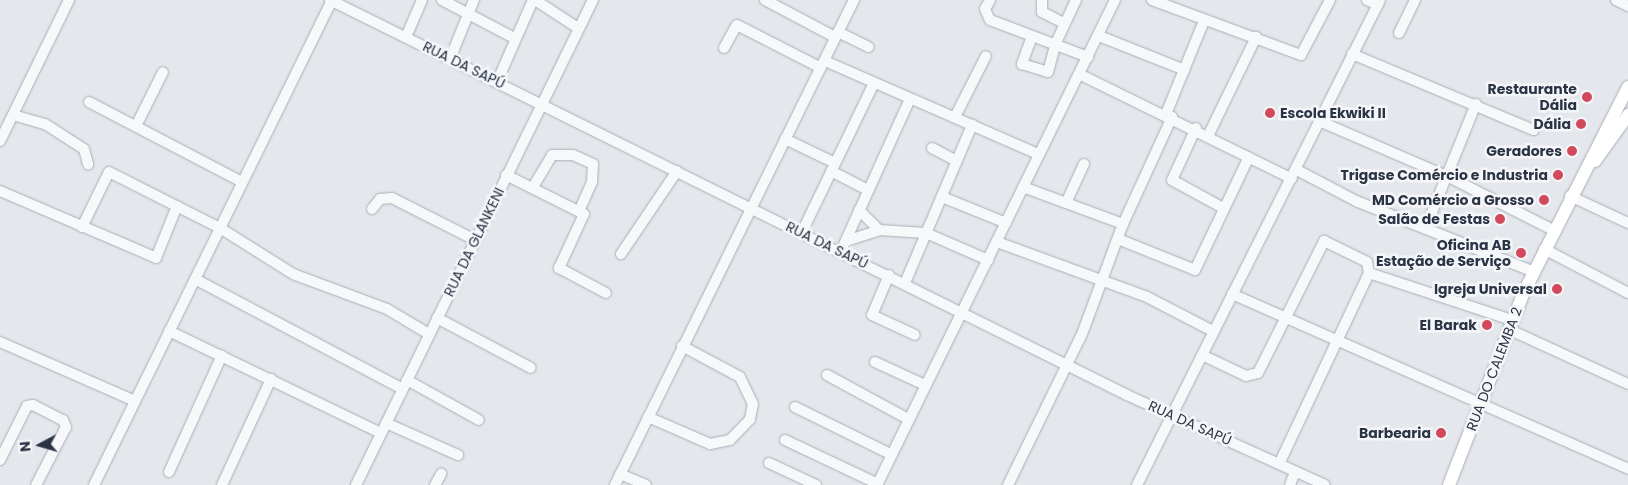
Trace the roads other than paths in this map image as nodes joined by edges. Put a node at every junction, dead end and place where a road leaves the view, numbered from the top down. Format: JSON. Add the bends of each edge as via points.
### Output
{"nodes":[{"id":1,"x":69,"y":0,"type":"edge"},
{"id":2,"x":331,"y":0,"type":"edge"},
{"id":3,"x":422,"y":0,"type":"edge"},
{"id":4,"x":442,"y":0,"type":"edge"},
{"id":5,"x":474,"y":0,"type":"edge"},
{"id":6,"x":534,"y":0,"type":"edge"},
{"id":7,"x":593,"y":0,"type":"edge"},
{"id":8,"x":765,"y":0,"type":"edge"},
{"id":9,"x":854,"y":0,"type":"edge"},
{"id":10,"x":990,"y":0,"type":"edge"},
{"id":11,"x":1042,"y":0,"type":"edge"},
{"id":12,"x":1076,"y":0,"type":"edge"},
{"id":13,"x":1115,"y":0,"type":"edge"},
{"id":14,"x":1152,"y":0,"type":"edge"},
{"id":15,"x":1330,"y":0,"type":"edge"},
{"id":16,"x":1367,"y":0,"type":"edge"},
{"id":17,"x":1415,"y":0,"type":"edge"},
{"id":18,"x":1616,"y":0,"type":"edge"},
{"id":19,"x":1379,"y":2,"type":"edge"},
{"id":20,"x":1628,"y":6,"type":"edge"},
{"id":21,"x":469,"y":12,"type":"junction"},
{"id":22,"x":1204,"y":22,"type":"junction"},
{"id":23,"x":1064,"y":23,"type":"junction"},
{"id":24,"x":578,"y":28,"type":"junction"},
{"id":25,"x":1399,"y":32,"type":"dead end"},
{"id":26,"x":837,"y":34,"type":"junction"},
{"id":27,"x":406,"y":36,"type":"junction"},
{"id":28,"x":1099,"y":36,"type":"junction"},
{"id":29,"x":1256,"y":37,"type":"junction"},
{"id":30,"x":514,"y":38,"type":"junction"},
{"id":31,"x":1030,"y":39,"type":"junction"},
{"id":32,"x":1054,"y":45,"type":"junction"},
{"id":33,"x":869,"y":47,"type":"dead end"},
{"id":34,"x":724,"y":48,"type":"dead end"},
{"id":35,"x":1352,"y":54,"type":"junction"},
{"id":36,"x":986,"y":56,"type":"dead end"},
{"id":37,"x":1088,"y":57,"type":"junction"},
{"id":38,"x":450,"y":59,"type":"junction"},
{"id":39,"x":823,"y":64,"type":"junction"},
{"id":40,"x":1185,"y":70,"type":"junction"},
{"id":41,"x":163,"y":72,"type":"dead end"},
{"id":42,"x":1079,"y":74,"type":"junction"},
{"id":43,"x":497,"y":82,"type":"junction"},
{"id":44,"x":874,"y":83,"type":"junction"},
{"id":45,"x":1628,"y":87,"type":"edge"},
{"id":46,"x":910,"y":99,"type":"junction"},
{"id":47,"x":88,"y":102,"type":"dead end"},
{"id":48,"x":541,"y":103,"type":"junction"},
{"id":49,"x":1476,"y":104,"type":"junction"},
{"id":50,"x":13,"y":115,"type":"junction"},
{"id":51,"x":1169,"y":115,"type":"junction"},
{"id":52,"x":1628,"y":115,"type":"edge"},
{"id":53,"x":955,"y":117,"type":"junction"},
{"id":54,"x":1319,"y":121,"type":"junction"},
{"id":55,"x":972,"y":125,"type":"junction"},
{"id":56,"x":136,"y":126,"type":"junction"},
{"id":57,"x":1196,"y":128,"type":"junction"},
{"id":58,"x":1534,"y":130,"type":"dead end"},
{"id":59,"x":1209,"y":134,"type":"junction"},
{"id":60,"x":785,"y":139,"type":"junction"},
{"id":61,"x":0,"y":141,"type":"edge"},
{"id":62,"x":932,"y":148,"type":"dead end"},
{"id":63,"x":1038,"y":154,"type":"junction"},
{"id":64,"x":1249,"y":156,"type":"junction"},
{"id":65,"x":955,"y":160,"type":"junction"},
{"id":66,"x":88,"y":164,"type":"dead end"},
{"id":67,"x":1084,"y":164,"type":"dead end"},
{"id":68,"x":833,"y":167,"type":"junction"},
{"id":69,"x":677,"y":171,"type":"junction"},
{"id":70,"x":506,"y":174,"type":"junction"},
{"id":71,"x":1294,"y":174,"type":"junction"},
{"id":72,"x":1583,"y":174,"type":"junction"},
{"id":73,"x":1447,"y":176,"type":"junction"},
{"id":74,"x":242,"y":182,"type":"junction"},
{"id":75,"x":533,"y":187,"type":"junction"},
{"id":76,"x":1023,"y":187,"type":"junction"},
{"id":77,"x":868,"y":190,"type":"junction"},
{"id":78,"x":0,"y":191,"type":"edge"},
{"id":79,"x":1570,"y":196,"type":"junction"},
{"id":80,"x":942,"y":197,"type":"junction"},
{"id":81,"x":1066,"y":202,"type":"junction"},
{"id":82,"x":177,"y":206,"type":"junction"},
{"id":83,"x":750,"y":208,"type":"junction"},
{"id":84,"x":1223,"y":208,"type":"junction"},
{"id":85,"x":372,"y":209,"type":"dead end"},
{"id":86,"x":579,"y":210,"type":"junction"},
{"id":87,"x":859,"y":210,"type":"junction"},
{"id":88,"x":1006,"y":223,"type":"junction"},
{"id":89,"x":1628,"y":223,"type":"edge"},
{"id":90,"x":1123,"y":224,"type":"junction"},
{"id":91,"x":82,"y":227,"type":"junction"},
{"id":92,"x":1426,"y":227,"type":"junction"},
{"id":93,"x":220,"y":228,"type":"junction"},
{"id":94,"x":879,"y":230,"type":"junction"},
{"id":95,"x":1553,"y":230,"type":"junction"},
{"id":96,"x":802,"y":232,"type":"junction"},
{"id":97,"x":926,"y":233,"type":"junction"},
{"id":98,"x":1118,"y":239,"type":"junction"},
{"id":99,"x":475,"y":240,"type":"junction"},
{"id":100,"x":846,"y":241,"type":"junction"},
{"id":101,"x":997,"y":242,"type":"junction"},
{"id":102,"x":1544,"y":250,"type":"junction"},
{"id":103,"x":841,"y":251,"type":"junction"},
{"id":104,"x":621,"y":254,"type":"dead end"},
{"id":105,"x":988,"y":260,"type":"junction"},
{"id":106,"x":1534,"y":272,"type":"junction"},
{"id":107,"x":1369,"y":274,"type":"junction"},
{"id":108,"x":889,"y":275,"type":"junction"},
{"id":109,"x":194,"y":279,"type":"junction"},
{"id":110,"x":1103,"y":281,"type":"junction"},
{"id":111,"x":905,"y":283,"type":"junction"},
{"id":112,"x":606,"y":293,"type":"dead end"},
{"id":113,"x":1628,"y":293,"type":"edge"},
{"id":114,"x":1232,"y":294,"type":"junction"},
{"id":115,"x":963,"y":312,"type":"junction"},
{"id":116,"x":1284,"y":316,"type":"junction"},
{"id":117,"x":437,"y":318,"type":"junction"},
{"id":118,"x":1510,"y":325,"type":"junction"},
{"id":119,"x":169,"y":331,"type":"junction"},
{"id":120,"x":1213,"y":331,"type":"junction"},
{"id":121,"x":429,"y":334,"type":"junction"},
{"id":122,"x":915,"y":335,"type":"dead end"},
{"id":123,"x":1339,"y":340,"type":"junction"},
{"id":124,"x":0,"y":342,"type":"edge"},
{"id":125,"x":682,"y":346,"type":"junction"},
{"id":126,"x":222,"y":354,"type":"junction"},
{"id":127,"x":1202,"y":355,"type":"junction"},
{"id":128,"x":875,"y":362,"type":"dead end"},
{"id":129,"x":1068,"y":363,"type":"junction"},
{"id":130,"x":531,"y":368,"type":"dead end"},
{"id":131,"x":827,"y":375,"type":"dead end"},
{"id":132,"x":271,"y":379,"type":"junction"},
{"id":133,"x":1628,"y":384,"type":"edge"},
{"id":134,"x":404,"y":385,"type":"junction"},
{"id":135,"x":925,"y":385,"type":"junction"},
{"id":136,"x":135,"y":401,"type":"junction"},
{"id":137,"x":1478,"y":404,"type":"junction"},
{"id":138,"x":796,"y":407,"type":"dead end"},
{"id":139,"x":1172,"y":415,"type":"junction"},
{"id":140,"x":648,"y":417,"type":"junction"},
{"id":141,"x":908,"y":419,"type":"junction"},
{"id":142,"x":479,"y":420,"type":"dead end"},
{"id":143,"x":383,"y":428,"type":"junction"},
{"id":144,"x":785,"y":440,"type":"dead end"},
{"id":145,"x":458,"y":455,"type":"dead end"},
{"id":146,"x":892,"y":455,"type":"junction"},
{"id":147,"x":0,"y":460,"type":"edge"},
{"id":148,"x":769,"y":463,"type":"dead end"},
{"id":149,"x":1279,"y":464,"type":"junction"},
{"id":150,"x":1628,"y":469,"type":"edge"},
{"id":151,"x":169,"y":472,"type":"dead end"},
{"id":152,"x":1295,"y":472,"type":"junction"},
{"id":153,"x":441,"y":474,"type":"dead end"},
{"id":154,"x":620,"y":474,"type":"junction"},
{"id":155,"x":36,"y":485,"type":"edge"},
{"id":156,"x":94,"y":485,"type":"edge"},
{"id":157,"x":222,"y":485,"type":"edge"},
{"id":158,"x":356,"y":485,"type":"edge"},
{"id":159,"x":434,"y":485,"type":"edge"},
{"id":160,"x":615,"y":485,"type":"edge"},
{"id":161,"x":646,"y":485,"type":"edge"},
{"id":162,"x":816,"y":485,"type":"edge"},
{"id":163,"x":877,"y":485,"type":"edge"},
{"id":164,"x":1008,"y":485,"type":"edge"},
{"id":165,"x":1137,"y":485,"type":"edge"},
{"id":166,"x":1290,"y":485,"type":"edge"},
{"id":167,"x":1325,"y":485,"type":"edge"},
{"id":168,"x":1449,"y":485,"type":"edge"}],
"edges":[{"from":1,"to":50,"type":"street"},
{"from":2,"to":27,"type":"street","name":"RUA DA SAPÚ"},
{"from":2,"to":74,"type":"street"},
{"from":3,"to":27,"type":"street"},
{"from":4,"to":21,"type":"street"},
{"from":5,"to":21,"type":"street"},
{"from":6,"to":24,"type":"street"},
{"from":6,"to":30,"type":"street"},
{"from":7,"to":24,"type":"street","name":"RUA DA GLANKENI"},
{"from":8,"to":26,"type":"street"},
{"from":9,"to":26,"type":"street"},
{"from":10,"to":31,"type":"street","via":[[985,9],[990,20]]},
{"from":11,"to":23,"type":"street","via":[[1042,12]]},
{"from":12,"to":23,"type":"street"},
{"from":13,"to":28,"type":"street"},
{"from":14,"to":22,"type":"street"},
{"from":15,"to":29,"type":"street","via":[[1301,55]]},
{"from":16,"to":19,"type":"street"},
{"from":17,"to":25,"type":"street"},
{"from":18,"to":20,"type":"street"},
{"from":19,"to":35,"type":"street"},
{"from":21,"to":30,"type":"street"},
{"from":21,"to":38,"type":"street"},
{"from":22,"to":29,"type":"street"},
{"from":22,"to":40,"type":"street"},
{"from":23,"to":32,"type":"street"},
{"from":24,"to":48,"type":"street","name":"RUA DA GLANKENI"},
{"from":26,"to":33,"type":"street"},
{"from":26,"to":39,"type":"street"},
{"from":27,"to":38,"type":"street","name":"RUA DA SAPÚ"},
{"from":28,"to":37,"type":"street"},
{"from":28,"to":40,"type":"street"},
{"from":29,"to":59,"type":"street"},
{"from":30,"to":43,"type":"street"},
{"from":31,"to":32,"type":"street"},
{"from":31,"to":32,"type":"street","via":[[1022,64],[1045,72]]},
{"from":32,"to":37,"type":"street"},
{"from":34,"to":39,"type":"street","via":[[737,25]]},
{"from":35,"to":49,"type":"street"},
{"from":35,"to":54,"type":"street"},
{"from":36,"to":53,"type":"street"},
{"from":37,"to":42,"type":"street"},
{"from":38,"to":43,"type":"street","name":"RUA DA SAPÚ"},
{"from":39,"to":44,"type":"street"},
{"from":39,"to":60,"type":"street"},
{"from":40,"to":51,"type":"street"},
{"from":41,"to":56,"type":"street"},
{"from":42,"to":51,"type":"street"},
{"from":42,"to":63,"type":"street"},
{"from":43,"to":48,"type":"street","name":"RUA DA SAPÚ"},
{"from":44,"to":46,"type":"street"},
{"from":44,"to":68,"type":"street"},
{"from":45,"to":72,"type":"main road","name":"RUA DO CALEMBA 2"},
{"from":46,"to":53,"type":"street"},
{"from":46,"to":77,"type":"street"},
{"from":47,"to":56,"type":"street"},
{"from":48,"to":69,"type":"street","name":"RUA DA SAPÚ"},
{"from":48,"to":70,"type":"street","name":"RUA DA GLANKENI"},
{"from":49,"to":58,"type":"street"},
{"from":49,"to":73,"type":"street"},
{"from":50,"to":61,"type":"street"},
{"from":50,"to":66,"type":"street","via":[[45,124],[84,149]]},
{"from":51,"to":57,"type":"street"},
{"from":51,"to":90,"type":"street"},
{"from":52,"to":72,"type":"main road","name":"RUA DO CALEMBA 2"},
{"from":53,"to":55,"type":"street"},
{"from":54,"to":71,"type":"street"},
{"from":54,"to":73,"type":"street"},
{"from":55,"to":63,"type":"street"},
{"from":55,"to":65,"type":"street"},
{"from":56,"to":74,"type":"street"},
{"from":57,"to":59,"type":"street"},
{"from":57,"to":84,"type":"street","via":[[1172,180]]},
{"from":59,"to":64,"type":"street"},
{"from":60,"to":68,"type":"street"},
{"from":60,"to":83,"type":"street"},
{"from":62,"to":65,"type":"street"},
{"from":63,"to":76,"type":"street"},
{"from":64,"to":71,"type":"street"},
{"from":64,"to":84,"type":"street"},
{"from":65,"to":80,"type":"street"},
{"from":67,"to":81,"type":"street"},
{"from":68,"to":77,"type":"street"},
{"from":68,"to":96,"type":"street"},
{"from":69,"to":83,"type":"street","name":"RUA DA SAPÚ"},
{"from":69,"to":104,"type":"street"},
{"from":70,"to":75,"type":"street"},
{"from":70,"to":99,"type":"street","name":"RUA DA GLANKENI"},
{"from":71,"to":92,"type":"street"},
{"from":71,"to":114,"type":"street"},
{"from":72,"to":79,"type":"main road","name":"RUA DO CALEMBA 2"},
{"from":73,"to":92,"type":"street"},
{"from":73,"to":95,"type":"street"},
{"from":74,"to":93,"type":"street"},
{"from":75,"to":86,"type":"street"},
{"from":75,"to":86,"type":"street","via":[[552,155],[573,155],[593,164],[592,182]]},
{"from":76,"to":81,"type":"street"},
{"from":76,"to":88,"type":"street"},
{"from":77,"to":87,"type":"street"},
{"from":78,"to":91,"type":"street"},
{"from":79,"to":89,"type":"street"},
{"from":79,"to":95,"type":"main road","name":"RUA DO CALEMBA 2"},
{"from":80,"to":88,"type":"street"},
{"from":80,"to":97,"type":"street"},
{"from":81,"to":90,"type":"street"},
{"from":82,"to":91,"type":"street","via":[[157,257]]},
{"from":82,"to":91,"type":"street","via":[[109,172]]},
{"from":82,"to":93,"type":"street"},
{"from":83,"to":96,"type":"street","name":"RUA DA SAPÚ"},
{"from":83,"to":125,"type":"street"},
{"from":84,"to":98,"type":"street","via":[[1195,270]]},
{"from":85,"to":99,"type":"street","via":[[380,199],[392,198]]},
{"from":86,"to":112,"type":"street","via":[[584,217],[559,268]]},
{"from":87,"to":94,"type":"street"},
{"from":87,"to":100,"type":"street"},
{"from":88,"to":101,"type":"street"},
{"from":90,"to":98,"type":"street"},
{"from":92,"to":106,"type":"street"},
{"from":93,"to":109,"type":"street"},
{"from":93,"to":121,"type":"street","via":[[293,274],[387,309]]},
{"from":94,"to":97,"type":"street"},
{"from":94,"to":100,"type":"street"},
{"from":95,"to":102,"type":"main road","name":"RUA DO CALEMBA 2"},
{"from":96,"to":103,"type":"street","name":"RUA DA SAPÚ"},
{"from":97,"to":105,"type":"street"},
{"from":97,"to":111,"type":"street"},
{"from":98,"to":110,"type":"street"},
{"from":99,"to":117,"type":"street","name":"RUA DA GLANKENI"},
{"from":100,"to":103,"type":"street"},
{"from":101,"to":105,"type":"street"},
{"from":101,"to":110,"type":"street"},
{"from":102,"to":106,"type":"main road","name":"RUA DO CALEMBA 2"},
{"from":102,"to":113,"type":"street"},
{"from":103,"to":108,"type":"street","name":"RUA DA SAPÚ"},
{"from":105,"to":115,"type":"street"},
{"from":106,"to":118,"type":"main road","name":"RUA DO CALEMBA 2"},
{"from":107,"to":116,"type":"street","via":[[1367,262],[1324,241]]},
{"from":107,"to":118,"type":"street","via":[[1438,293]]},
{"from":107,"to":123,"type":"street"},
{"from":108,"to":111,"type":"street","name":"RUA DA SAPÚ"},
{"from":108,"to":122,"type":"street","via":[[872,315]]},
{"from":109,"to":119,"type":"street"},
{"from":109,"to":134,"type":"street"},
{"from":110,"to":120,"type":"street","via":[[1147,297]]},
{"from":110,"to":129,"type":"street"},
{"from":111,"to":115,"type":"street","name":"RUA DA SAPÚ"},
{"from":114,"to":116,"type":"street"},
{"from":114,"to":120,"type":"street"},
{"from":115,"to":129,"type":"street","name":"RUA DA SAPÚ"},
{"from":115,"to":135,"type":"street"},
{"from":116,"to":123,"type":"street"},
{"from":116,"to":127,"type":"street","via":[[1264,364],[1253,376]]},
{"from":117,"to":121,"type":"street","name":"RUA DA GLANKENI"},
{"from":117,"to":130,"type":"street"},
{"from":118,"to":133,"type":"street"},
{"from":118,"to":137,"type":"main road","name":"RUA DO CALEMBA 2"},
{"from":119,"to":126,"type":"street"},
{"from":119,"to":136,"type":"street"},
{"from":120,"to":127,"type":"street"},
{"from":121,"to":134,"type":"street","name":"RUA DA GLANKENI"},
{"from":123,"to":137,"type":"street"},
{"from":123,"to":149,"type":"street"},
{"from":124,"to":136,"type":"street"},
{"from":125,"to":140,"type":"street"},
{"from":125,"to":140,"type":"street","via":[[740,377],[753,404],[750,419],[736,436],[710,444]]},
{"from":126,"to":132,"type":"street"},
{"from":126,"to":151,"type":"street"},
{"from":127,"to":139,"type":"street"},
{"from":128,"to":135,"type":"street"},
{"from":129,"to":139,"type":"street","name":"RUA DA SAPÚ"},
{"from":129,"to":164,"type":"street"},
{"from":131,"to":141,"type":"street"},
{"from":132,"to":143,"type":"street"},
{"from":132,"to":157,"type":"street"},
{"from":134,"to":142,"type":"street"},
{"from":134,"to":143,"type":"street","name":"RUA DA GLANKENI"},
{"from":135,"to":141,"type":"street"},
{"from":136,"to":156,"type":"street"},
{"from":137,"to":150,"type":"street"},
{"from":137,"to":168,"type":"main road","name":"RUA DO CALEMBA 2"},
{"from":138,"to":146,"type":"street"},
{"from":139,"to":149,"type":"street","name":"RUA DA SAPÚ"},
{"from":139,"to":165,"type":"street"},
{"from":140,"to":154,"type":"street"},
{"from":141,"to":146,"type":"street"},
{"from":143,"to":145,"type":"street"},
{"from":143,"to":158,"type":"street","name":"RUA DA GLANKENI"},
{"from":144,"to":163,"type":"street"},
{"from":146,"to":163,"type":"street"},
{"from":147,"to":155,"type":"street","via":[[27,406],[33,405],[64,420],[66,427]]},
{"from":148,"to":162,"type":"street"},
{"from":149,"to":152,"type":"street","name":"RUA DA SAPÚ"},
{"from":152,"to":166,"type":"street"},
{"from":152,"to":167,"type":"street","name":"RUA DA SAPÚ"},
{"from":153,"to":159,"type":"street"},
{"from":154,"to":160,"type":"street"},
{"from":154,"to":161,"type":"street"}]}
